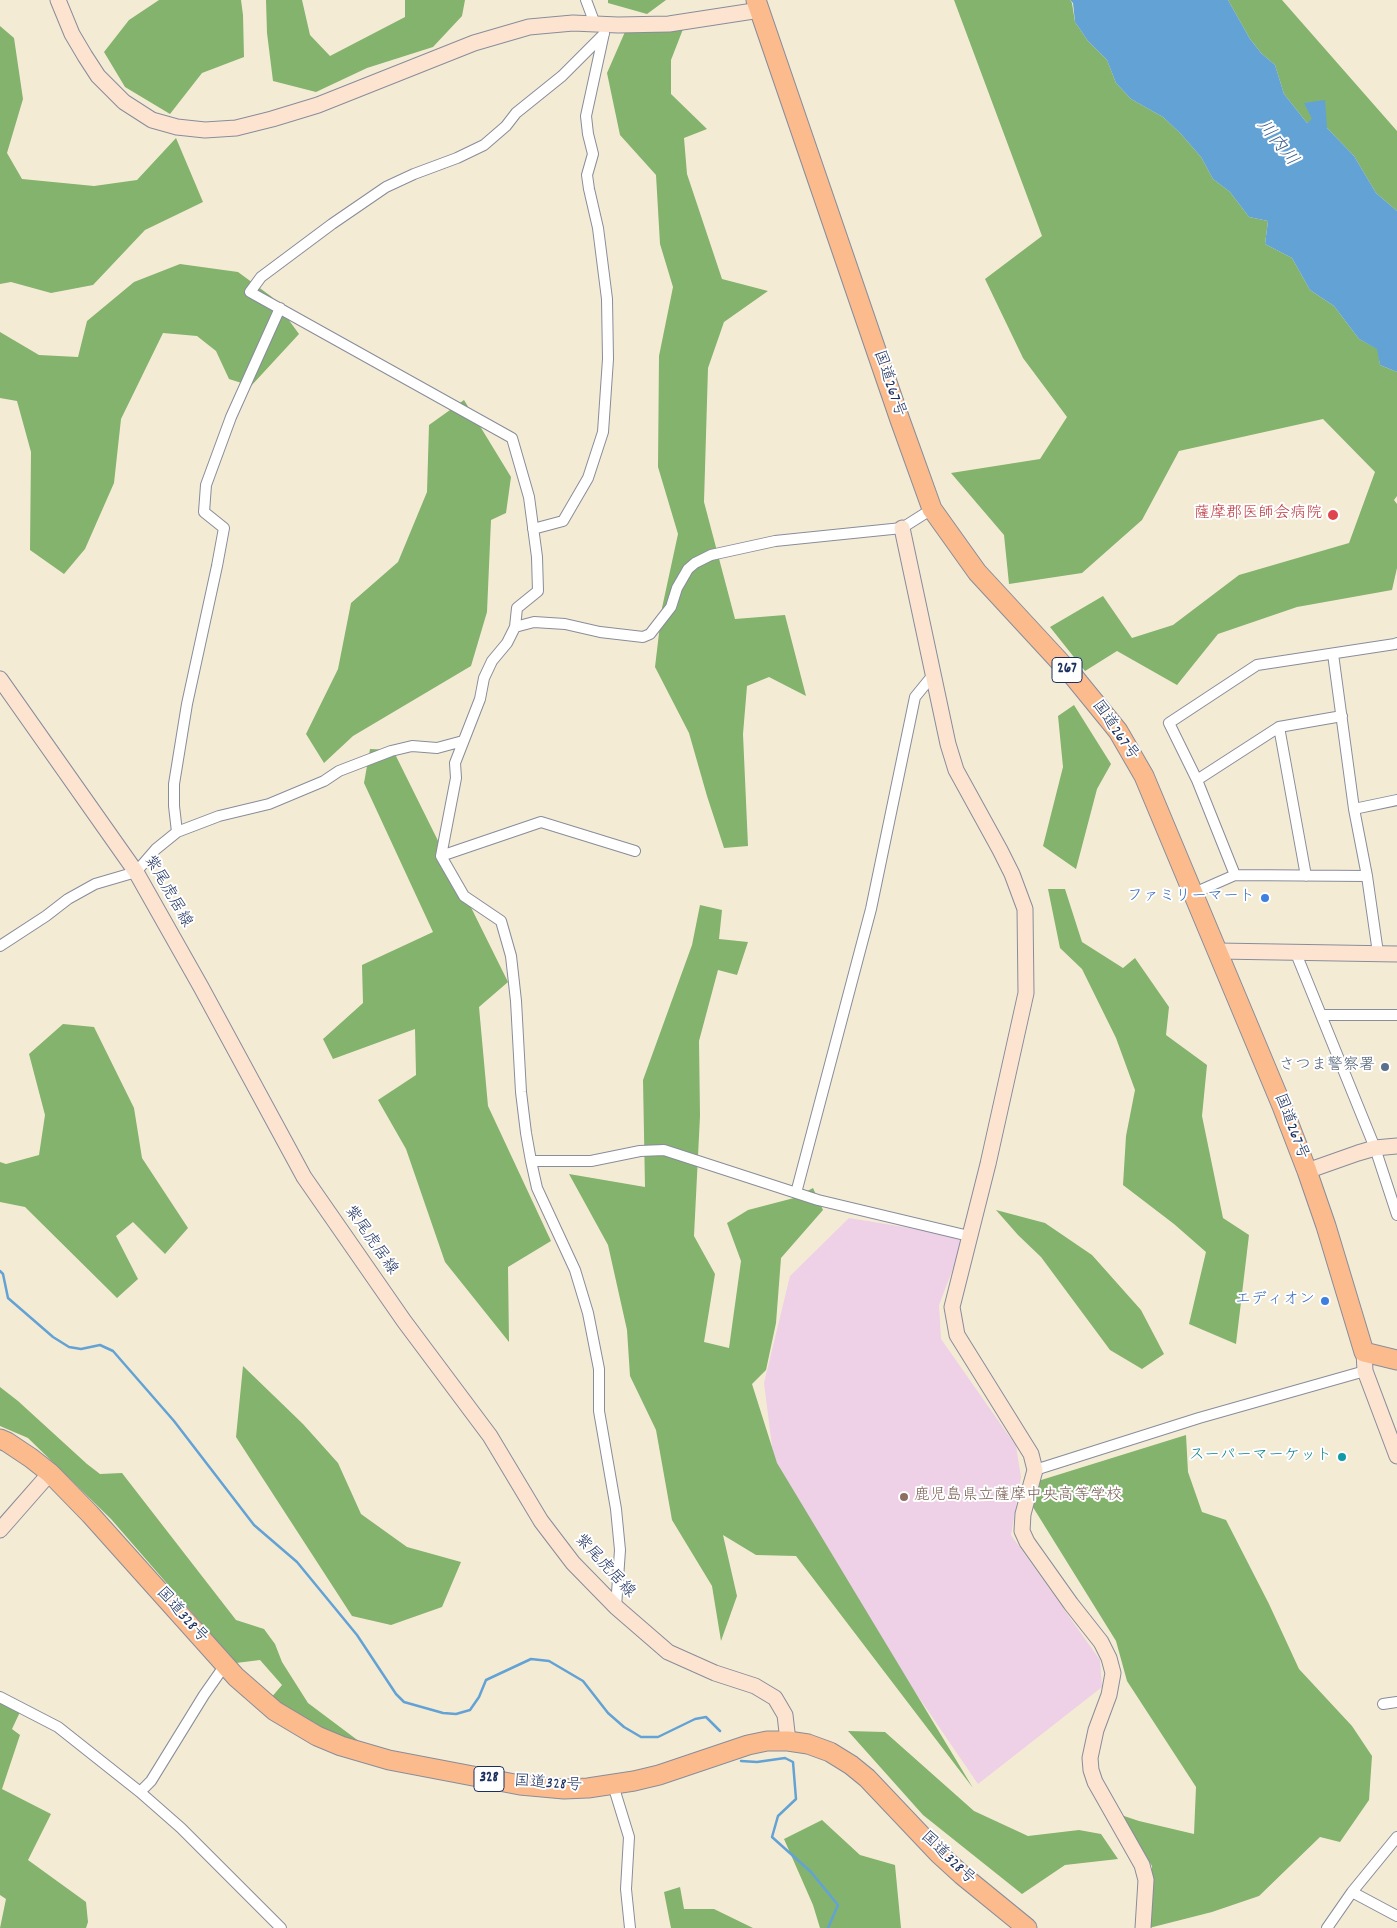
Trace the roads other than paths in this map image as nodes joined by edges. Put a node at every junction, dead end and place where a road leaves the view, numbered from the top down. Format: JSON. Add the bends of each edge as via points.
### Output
{"nodes":[{"id":1,"x":58,"y":0,"type":"edge"},
{"id":2,"x":586,"y":0,"type":"edge"},
{"id":3,"x":758,"y":5,"type":"edge"},
{"id":4,"x":601,"y":28,"type":"junction"},
{"id":5,"x":280,"y":308,"type":"junction"},
{"id":6,"x":932,"y":509,"type":"junction"},
{"id":7,"x":902,"y":528,"type":"junction"},
{"id":8,"x":533,"y":529,"type":"junction"},
{"id":9,"x":514,"y":627,"type":"junction"},
{"id":10,"x":1396,"y":646,"type":"edge"},
{"id":11,"x":1333,"y":654,"type":"junction"},
{"id":12,"x":933,"y":675,"type":"junction"},
{"id":13,"x":0,"y":679,"type":"edge"},
{"id":14,"x":1342,"y":716,"type":"junction"},
{"id":15,"x":1279,"y":727,"type":"junction"},
{"id":16,"x":463,"y":741,"type":"junction"},
{"id":17,"x":1197,"y":780,"type":"junction"},
{"id":18,"x":1397,"y":800,"type":"edge"},
{"id":19,"x":1354,"y":809,"type":"junction"},
{"id":20,"x":177,"y":832,"type":"junction"},
{"id":21,"x":635,"y":850,"type":"dead end"},
{"id":22,"x":441,"y":856,"type":"junction"},
{"id":23,"x":136,"y":872,"type":"junction"},
{"id":24,"x":1235,"y":876,"type":"junction"},
{"id":25,"x":1306,"y":876,"type":"junction"},
{"id":26,"x":1367,"y":876,"type":"junction"},
{"id":27,"x":1194,"y":893,"type":"junction"},
{"id":28,"x":0,"y":946,"type":"edge"},
{"id":29,"x":1218,"y":951,"type":"junction"},
{"id":30,"x":1295,"y":951,"type":"junction"},
{"id":31,"x":1378,"y":953,"type":"junction"},
{"id":32,"x":1397,"y":954,"type":"edge"},
{"id":33,"x":1321,"y":1014,"type":"junction"},
{"id":34,"x":1397,"y":1015,"type":"edge"},
{"id":35,"x":1397,"y":1146,"type":"edge"},
{"id":36,"x":1375,"y":1148,"type":"junction"},
{"id":37,"x":531,"y":1161,"type":"junction"},
{"id":38,"x":1307,"y":1171,"type":"junction"},
{"id":39,"x":796,"y":1193,"type":"junction"},
{"id":40,"x":1397,"y":1215,"type":"edge"},
{"id":41,"x":969,"y":1236,"type":"junction"},
{"id":42,"x":1364,"y":1352,"type":"junction"},
{"id":43,"x":1397,"y":1360,"type":"edge"},
{"id":44,"x":1365,"y":1371,"type":"junction"},
{"id":45,"x":0,"y":1439,"type":"edge"},
{"id":46,"x":1397,"y":1456,"type":"edge"},
{"id":47,"x":1035,"y":1470,"type":"junction"},
{"id":48,"x":50,"y":1473,"type":"junction"},
{"id":49,"x":0,"y":1530,"type":"edge"},
{"id":50,"x":616,"y":1607,"type":"junction"},
{"id":51,"x":225,"y":1665,"type":"junction"},
{"id":52,"x":0,"y":1697,"type":"edge"},
{"id":53,"x":1397,"y":1702,"type":"edge"},
{"id":54,"x":1383,"y":1704,"type":"dead end"},
{"id":55,"x":788,"y":1741,"type":"junction"},
{"id":56,"x":613,"y":1785,"type":"junction"},
{"id":57,"x":140,"y":1792,"type":"junction"},
{"id":58,"x":1397,"y":1836,"type":"edge"},
{"id":59,"x":1352,"y":1892,"type":"junction"},
{"id":60,"x":1397,"y":1916,"type":"edge"},
{"id":61,"x":282,"y":1928,"type":"edge"},
{"id":62,"x":630,"y":1928,"type":"edge"},
{"id":63,"x":1027,"y":1928,"type":"edge"},
{"id":64,"x":1144,"y":1928,"type":"edge"},
{"id":65,"x":1328,"y":1928,"type":"edge"}],
"edges":[{"from":1,"to":4,"type":"street","via":[[85,56],[98,76],[124,102],[152,120],[177,128],[205,130],[236,128],[318,105],[474,43],[520,30],[573,23]]},
{"from":2,"to":4,"type":"street"},
{"from":3,"to":4,"type":"street","via":[[669,24]]},
{"from":3,"to":6,"type":"highway","name":"国道267号","number":"267"},
{"from":4,"to":5,"type":"street","via":[[569,70],[516,113],[484,145],[386,187],[261,277],[250,292]]},
{"from":4,"to":8,"type":"street","via":[[586,116],[593,154],[588,175],[589,189],[598,228],[607,299],[608,359],[603,432],[588,478],[563,521]]},
{"from":5,"to":8,"type":"street","via":[[512,438],[529,497]]},
{"from":5,"to":20,"type":"street","via":[[231,417],[206,485],[204,512],[224,528],[187,704],[174,784]]},
{"from":6,"to":7,"type":"street"},
{"from":6,"to":27,"type":"highway","name":"国道267号","number":"267","via":[[977,572],[1074,677],[1118,731],[1144,776]]},
{"from":7,"to":9,"type":"street","via":[[775,542],[711,555],[688,569],[670,607],[650,634],[643,637],[565,624],[534,622]]},
{"from":7,"to":12,"type":"street"},
{"from":8,"to":9,"type":"street","via":[[538,591],[517,608]]},
{"from":9,"to":16,"type":"street","via":[[484,678],[471,726]]},
{"from":10,"to":11,"type":"street"},
{"from":11,"to":14,"type":"street"},
{"from":11,"to":17,"type":"street","via":[[1257,665],[1169,724]]},
{"from":12,"to":39,"type":"street","via":[[915,697],[871,909]]},
{"from":12,"to":41,"type":"street","via":[[956,770],[1012,874],[1025,909],[1026,993]]},
{"from":13,"to":23,"type":"street","name":"紫尾虎居線"},
{"from":14,"to":15,"type":"street"},
{"from":14,"to":19,"type":"street"},
{"from":15,"to":17,"type":"street"},
{"from":15,"to":25,"type":"street"},
{"from":16,"to":20,"type":"street","via":[[437,748],[412,746],[391,751],[269,804],[219,816]]},
{"from":16,"to":22,"type":"street","via":[[455,763],[456,778]]},
{"from":17,"to":24,"type":"street"},
{"from":18,"to":19,"type":"street"},
{"from":19,"to":26,"type":"street"},
{"from":20,"to":23,"type":"street"},
{"from":21,"to":22,"type":"street","via":[[541,822]]},
{"from":22,"to":37,"type":"street","via":[[464,896],[501,921],[511,956],[521,1092]]},
{"from":23,"to":28,"type":"street","via":[[95,884]]},
{"from":23,"to":50,"type":"street","name":"紫尾虎居線","via":[[304,1177],[404,1321],[490,1436],[541,1521],[573,1563]]},
{"from":24,"to":25,"type":"street"},
{"from":24,"to":27,"type":"street"},
{"from":25,"to":26,"type":"street"},
{"from":26,"to":31,"type":"street"},
{"from":27,"to":29,"type":"highway","name":"国道267号","number":"267"},
{"from":29,"to":30,"type":"street"},
{"from":29,"to":38,"type":"highway","name":"国道267号","number":"267"},
{"from":30,"to":31,"type":"street"},
{"from":30,"to":33,"type":"street"},
{"from":31,"to":32,"type":"street"},
{"from":33,"to":34,"type":"street"},
{"from":33,"to":36,"type":"street"},
{"from":35,"to":36,"type":"street"},
{"from":36,"to":38,"type":"street"},
{"from":36,"to":40,"type":"street"},
{"from":37,"to":39,"type":"street","via":[[591,1161],[640,1151],[664,1150]]},
{"from":37,"to":50,"type":"street","via":[[537,1188],[574,1270],[588,1313],[599,1369],[599,1411],[620,1550]]},
{"from":38,"to":42,"type":"highway","name":"国道267号","number":"267"},
{"from":39,"to":41,"type":"street"},
{"from":41,"to":47,"type":"street","via":[[952,1307],[957,1335],[1031,1454]]},
{"from":42,"to":43,"type":"highway"},
{"from":42,"to":44,"type":"street"},
{"from":44,"to":46,"type":"street"},
{"from":44,"to":47,"type":"street","via":[[1199,1418]]},
{"from":45,"to":48,"type":"highway","name":"国道328号","number":"328"},
{"from":47,"to":64,"type":"street","via":[[1022,1530],[1065,1596],[1101,1642],[1113,1673],[1096,1730],[1091,1770],[1094,1782],[1142,1865],[1146,1880]]},
{"from":48,"to":49,"type":"street"},
{"from":48,"to":51,"type":"highway","name":"国道328号","number":"328"},
{"from":50,"to":55,"type":"street","name":"紫尾虎居線","via":[[668,1652],[755,1686],[775,1698],[785,1714]]},
{"from":51,"to":56,"type":"highway","name":"国道328号","number":"328","via":[[256,1696],[288,1720],[317,1736],[362,1753],[520,1785],[564,1789]]},
{"from":51,"to":57,"type":"street","via":[[151,1781]]},
{"from":52,"to":57,"type":"street","via":[[58,1728]]},
{"from":53,"to":54,"type":"street"},
{"from":55,"to":56,"type":"highway","name":"国道328号","number":"328","via":[[748,1745],[659,1775]]},
{"from":55,"to":63,"type":"highway","name":"国道328号","number":"328","via":[[830,1752],[851,1765],[944,1859]]},
{"from":56,"to":62,"type":"street","via":[[629,1837],[626,1889]]},
{"from":57,"to":61,"type":"street","via":[[182,1828]]},
{"from":58,"to":59,"type":"street"},
{"from":59,"to":60,"type":"street"},
{"from":59,"to":65,"type":"street"}]}
